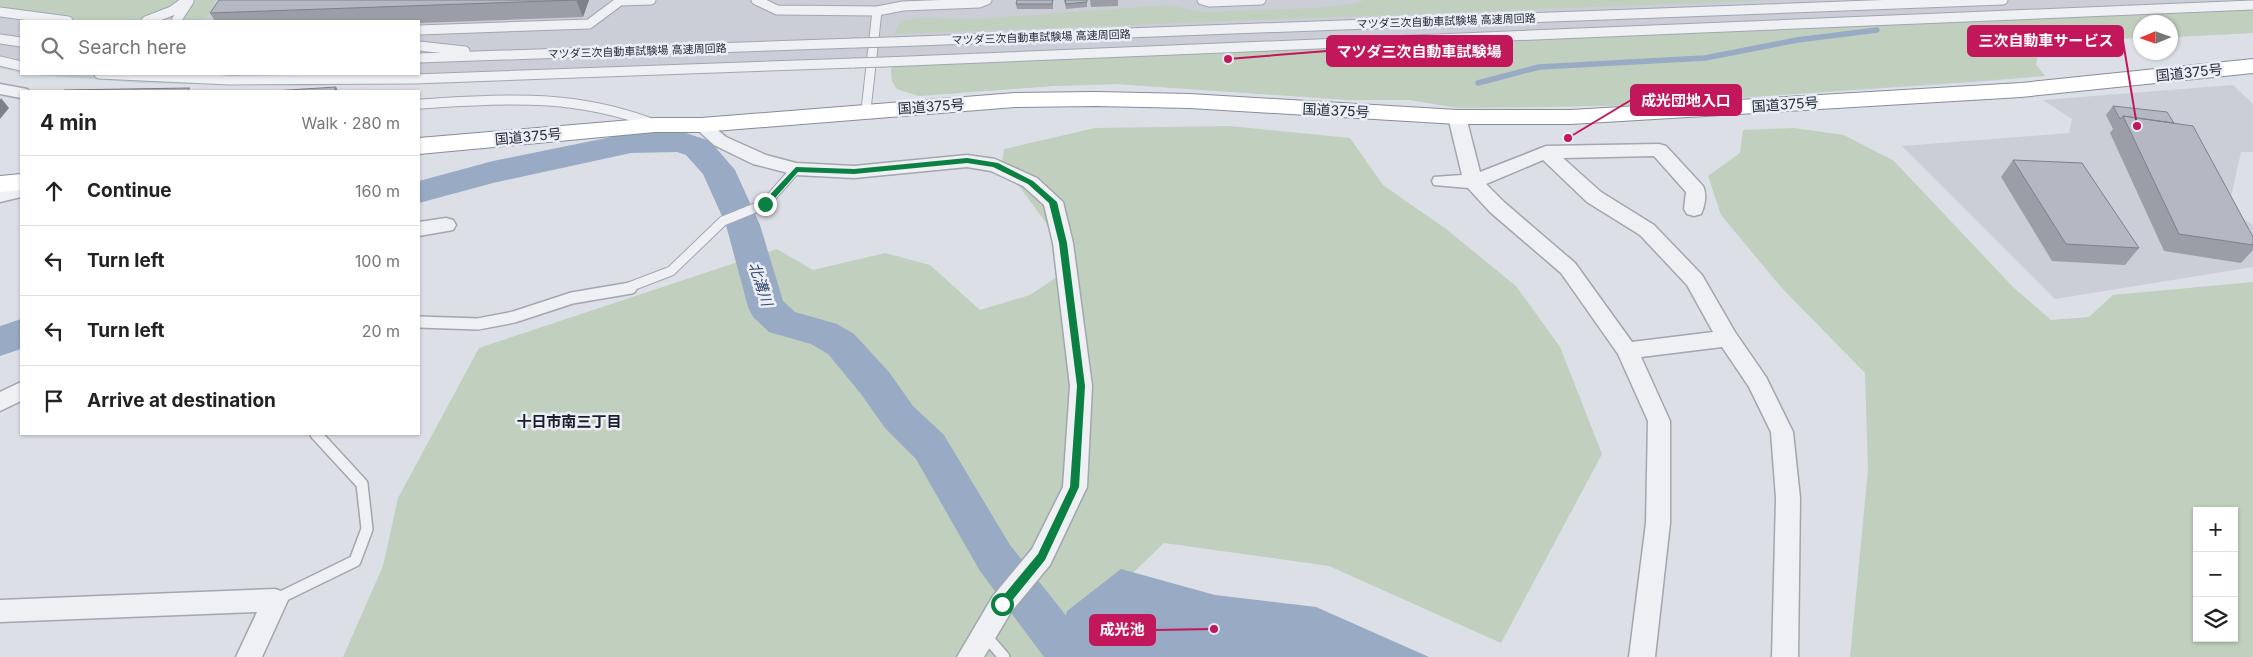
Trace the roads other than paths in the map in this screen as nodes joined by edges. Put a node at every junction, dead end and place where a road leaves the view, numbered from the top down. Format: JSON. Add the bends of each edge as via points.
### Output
{"nodes":[{"id":1,"x":188,"y":0,"type":"edge"},
{"id":2,"x":651,"y":0,"type":"edge"},
{"id":3,"x":756,"y":0,"type":"edge"},
{"id":4,"x":987,"y":0,"type":"edge"},
{"id":5,"x":1202,"y":0,"type":"edge"},
{"id":6,"x":1260,"y":0,"type":"edge"},
{"id":7,"x":2003,"y":0,"type":"edge"},
{"id":8,"x":2253,"y":5,"type":"edge"},
{"id":9,"x":877,"y":11,"type":"junction"},
{"id":10,"x":0,"y":12,"type":"edge"},
{"id":11,"x":60,"y":20,"type":"edge"},
{"id":12,"x":149,"y":20,"type":"edge"},
{"id":13,"x":177,"y":20,"type":"edge"},
{"id":14,"x":420,"y":30,"type":"edge"},
{"id":15,"x":0,"y":39,"type":"edge"},
{"id":16,"x":20,"y":42,"type":"edge"},
{"id":17,"x":420,"y":46,"type":"edge"},
{"id":18,"x":505,"y":56,"type":"junction"},
{"id":19,"x":420,"y":58,"type":"edge"},
{"id":20,"x":0,"y":62,"type":"edge"},
{"id":21,"x":20,"y":66,"type":"edge"},
{"id":22,"x":2253,"y":66,"type":"edge"},
{"id":23,"x":122,"y":75,"type":"edge"},
{"id":24,"x":0,"y":89,"type":"edge"},
{"id":25,"x":20,"y":93,"type":"edge"},
{"id":26,"x":420,"y":104,"type":"edge"},
{"id":27,"x":866,"y":110,"type":"junction"},
{"id":28,"x":1457,"y":117,"type":"junction"},
{"id":29,"x":700,"y":124,"type":"junction"},
{"id":30,"x":655,"y":125,"type":"junction"},
{"id":31,"x":420,"y":146,"type":"edge"},
{"id":32,"x":1546,"y":152,"type":"junction"},
{"id":33,"x":796,"y":169,"type":"junction"},
{"id":34,"x":1441,"y":181,"type":"dead end"},
{"id":35,"x":20,"y":182,"type":"edge"},
{"id":36,"x":1473,"y":182,"type":"junction"},
{"id":37,"x":0,"y":184,"type":"edge"},
{"id":38,"x":20,"y":191,"type":"edge"},
{"id":39,"x":0,"y":196,"type":"edge"},
{"id":40,"x":1694,"y":209,"type":"dead end"},
{"id":41,"x":446,"y":225,"type":"dead end"},
{"id":42,"x":420,"y":229,"type":"edge"},
{"id":43,"x":420,"y":322,"type":"edge"},
{"id":44,"x":1727,"y":338,"type":"junction"},
{"id":45,"x":1627,"y":351,"type":"junction"},
{"id":46,"x":20,"y":392,"type":"edge"},
{"id":47,"x":0,"y":402,"type":"edge"},
{"id":48,"x":317,"y":435,"type":"edge"},
{"id":49,"x":275,"y":600,"type":"junction"},
{"id":50,"x":0,"y":611,"type":"edge"},
{"id":51,"x":985,"y":635,"type":"junction"},
{"id":52,"x":249,"y":657,"type":"edge"},
{"id":53,"x":970,"y":657,"type":"edge"},
{"id":54,"x":1004,"y":657,"type":"edge"},
{"id":55,"x":1642,"y":657,"type":"edge"},
{"id":56,"x":1785,"y":657,"type":"edge"}],
"edges":[{"from":1,"to":12,"type":"lane","via":[[172,11]]},
{"from":1,"to":13,"type":"lane"},
{"from":2,"to":14,"type":"lane","via":[[620,1],[589,24]]},
{"from":3,"to":9,"type":"lane","via":[[777,10]]},
{"from":4,"to":9,"type":"lane"},
{"from":5,"to":6,"type":"lane"},
{"from":7,"to":18,"type":"lane","name":"マツダ三次自動車試験場 高速周回路","bridge":true},
{"from":8,"to":23,"type":"lane","bridge":true,"via":[[415,79],[229,80]]},
{"from":9,"to":27,"type":"lane"},
{"from":10,"to":11,"type":"lane"},
{"from":15,"to":16,"type":"lane"},
{"from":17,"to":18,"type":"lane"},
{"from":18,"to":19,"type":"lane","name":"マツダ三次自動車試験場 高速周回路"},
{"from":20,"to":21,"type":"lane"},
{"from":22,"to":28,"type":"highway","name":"国道375号","via":[[2021,90],[1572,117]]},
{"from":24,"to":25,"type":"street"},
{"from":26,"to":30,"type":"lane","via":[[540,98],[627,112]]},
{"from":27,"to":28,"type":"highway","name":"国道375号","via":[[1015,100],[1096,99],[1190,101]]},
{"from":27,"to":29,"type":"highway","name":"国道375号"},
{"from":28,"to":36,"type":"street"},
{"from":29,"to":30,"type":"highway","name":"国道375号"},
{"from":29,"to":33,"type":"street","via":[[720,141],[760,160]]},
{"from":30,"to":31,"type":"highway","name":"国道375号"},
{"from":32,"to":36,"type":"street"},
{"from":32,"to":40,"type":"street","via":[[1659,150],[1696,191]]},
{"from":32,"to":44,"type":"street","via":[[1594,197],[1647,230],[1695,280]]},
{"from":33,"to":43,"type":"lane","via":[[765,204],[723,221],[670,271],[631,288],[572,298],[478,324]]},
{"from":33,"to":51,"type":"street","via":[[854,172],[967,160],[1004,169],[1030,182],[1053,202],[1063,243],[1081,386],[1074,487],[1041,557],[1002,604]]},
{"from":34,"to":36,"type":"street"},
{"from":35,"to":37,"type":"highway"},
{"from":36,"to":45,"type":"street","via":[[1568,268]]},
{"from":38,"to":39,"type":"street"},
{"from":41,"to":42,"type":"street"},
{"from":44,"to":45,"type":"street"},
{"from":44,"to":56,"type":"street","via":[[1758,383],[1782,432],[1788,498]]},
{"from":45,"to":55,"type":"street","via":[[1659,420],[1658,523]]},
{"from":46,"to":47,"type":"street"},
{"from":48,"to":49,"type":"lane","via":[[362,484],[368,529],[355,561]]},
{"from":49,"to":50,"type":"street"},
{"from":49,"to":52,"type":"street"},
{"from":51,"to":53,"type":"street"},
{"from":51,"to":54,"type":"lane"}]}
